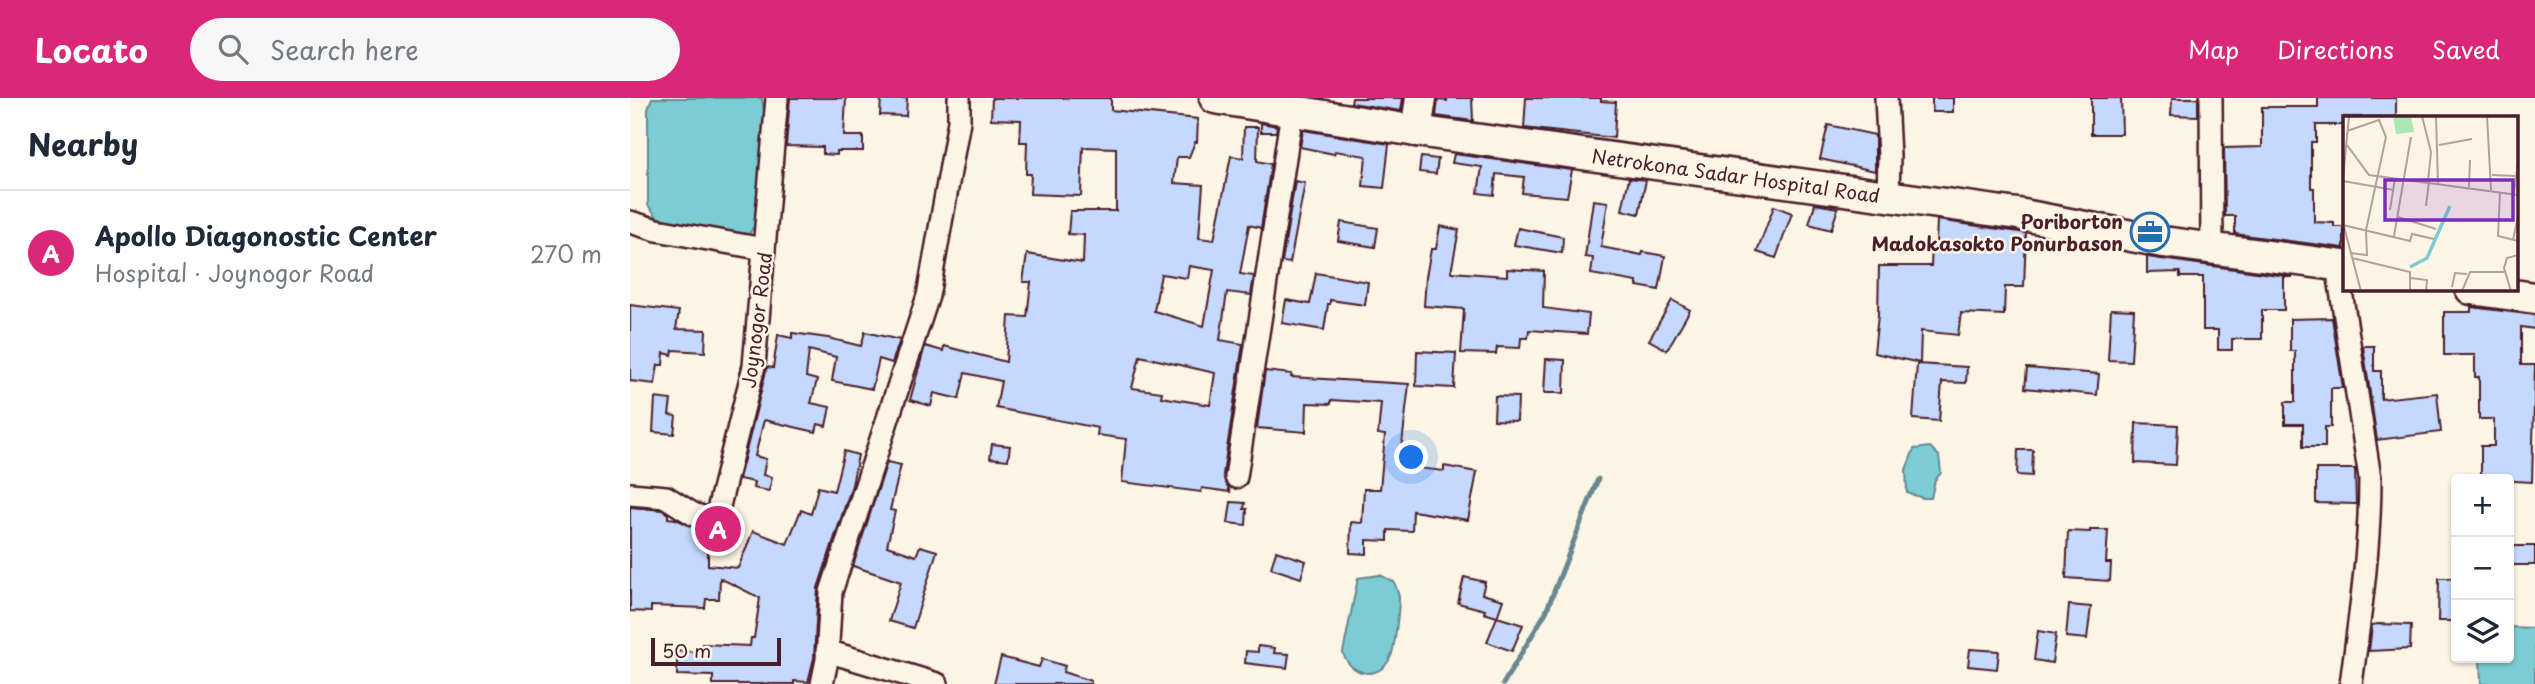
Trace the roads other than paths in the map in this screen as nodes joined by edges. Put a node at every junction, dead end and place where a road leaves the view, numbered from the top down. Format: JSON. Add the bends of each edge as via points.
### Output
{"nodes":[{"id":1,"x":777,"y":98,"type":"edge"},
{"id":2,"x":959,"y":98,"type":"edge"},
{"id":3,"x":1215,"y":98,"type":"edge"},
{"id":4,"x":1422,"y":98,"type":"edge"},
{"id":5,"x":1886,"y":98,"type":"edge"},
{"id":6,"x":2211,"y":98,"type":"edge"},
{"id":7,"x":1282,"y":106,"type":"edge"},
{"id":8,"x":1416,"y":131,"type":"junction"},
{"id":9,"x":1888,"y":197,"type":"junction"},
{"id":10,"x":630,"y":222,"type":"edge"},
{"id":11,"x":764,"y":249,"type":"junction"},
{"id":12,"x":2212,"y":249,"type":"junction"},
{"id":13,"x":2341,"y":265,"type":"edge"},
{"id":14,"x":2344,"y":290,"type":"edge"},
{"id":15,"x":2478,"y":290,"type":"edge"},
{"id":16,"x":2535,"y":298,"type":"edge"},
{"id":17,"x":1236,"y":477,"type":"dead end"},
{"id":18,"x":630,"y":494,"type":"edge"},
{"id":19,"x":827,"y":651,"type":"junction"},
{"id":20,"x":822,"y":684,"type":"edge"},
{"id":21,"x":937,"y":684,"type":"edge"},
{"id":22,"x":2351,"y":684,"type":"edge"}],
"edges":[{"from":1,"to":11,"type":"street","name":"Joynogor Road"},
{"from":2,"to":19,"type":"street","via":[[959,121],[928,296],[831,592]]},
{"from":3,"to":7,"type":"street","name":"Netrokona Sadar Hospital Road"},
{"from":4,"to":8,"type":"street"},
{"from":5,"to":9,"type":"street"},
{"from":6,"to":12,"type":"street"},
{"from":7,"to":8,"type":"street","name":"Netrokona Sadar Hospital Road"},
{"from":7,"to":17,"type":"street"},
{"from":8,"to":9,"type":"street","name":"Netrokona Sadar Hospital Road"},
{"from":9,"to":12,"type":"street","name":"Netrokona Sadar Hospital Road","via":[[2018,214]]},
{"from":10,"to":11,"type":"street"},
{"from":11,"to":18,"type":"street","name":"Joynogor Road","via":[[754,366],[713,529],[666,497]]},
{"from":12,"to":13,"type":"street","name":"Netrokona Sadar Hospital Road"},
{"from":14,"to":22,"type":"street","via":[[2370,478]]},
{"from":15,"to":16,"type":"street"},
{"from":19,"to":20,"type":"street"},
{"from":19,"to":21,"type":"street"}]}
